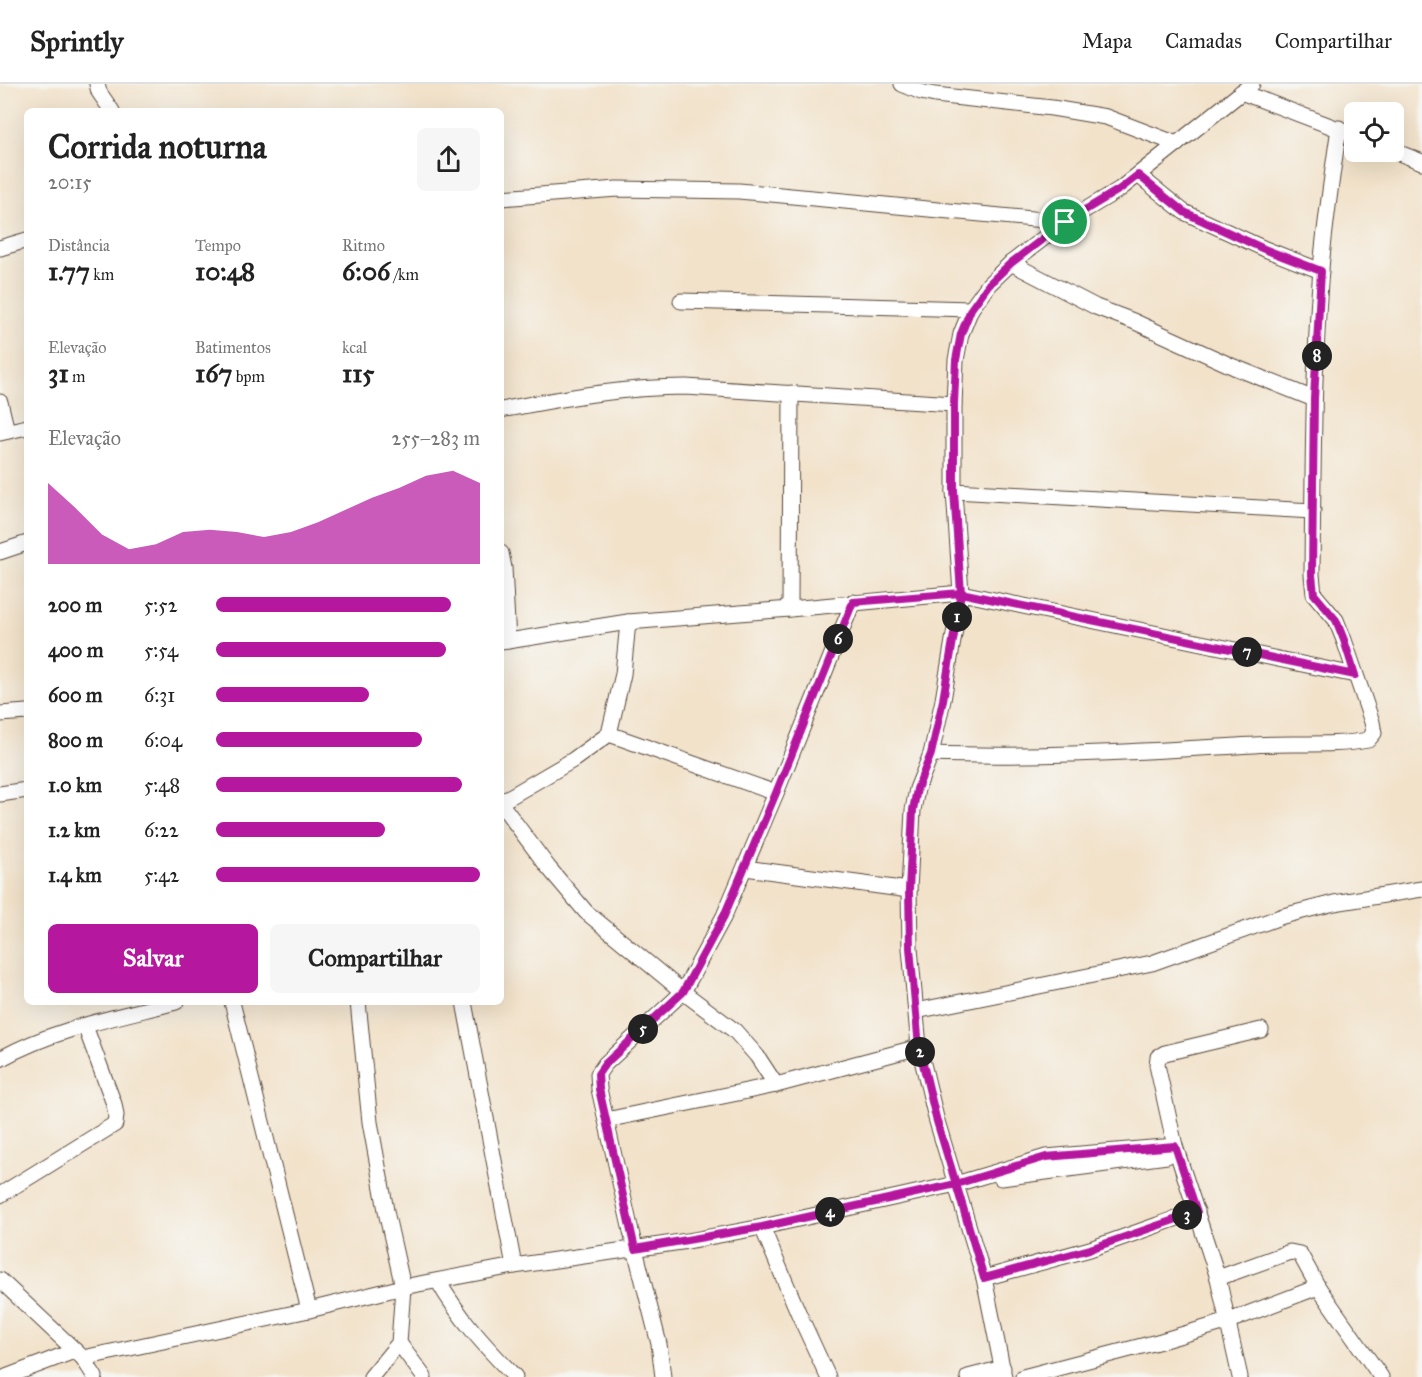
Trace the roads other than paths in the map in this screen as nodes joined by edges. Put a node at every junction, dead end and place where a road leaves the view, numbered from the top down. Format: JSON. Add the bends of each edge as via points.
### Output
{"nodes":[{"id":1,"x":97,"y":84,"type":"edge"},
{"id":2,"x":902,"y":84,"type":"edge"},
{"id":3,"x":1246,"y":88,"type":"edge"},
{"id":4,"x":110,"y":108,"type":"edge"},
{"id":5,"x":1339,"y":128,"type":"junction"},
{"id":6,"x":1344,"y":130,"type":"edge"},
{"id":7,"x":1177,"y":144,"type":"junction"},
{"id":8,"x":1404,"y":154,"type":"edge"},
{"id":9,"x":1422,"y":162,"type":"edge"},
{"id":10,"x":1138,"y":175,"type":"junction"},
{"id":11,"x":504,"y":198,"type":"edge"},
{"id":12,"x":1065,"y":222,"type":"junction"},
{"id":13,"x":24,"y":241,"type":"edge"},
{"id":14,"x":0,"y":248,"type":"edge"},
{"id":15,"x":1011,"y":263,"type":"junction"},
{"id":16,"x":1321,"y":271,"type":"junction"},
{"id":17,"x":681,"y":301,"type":"dead end"},
{"id":18,"x":971,"y":309,"type":"junction"},
{"id":19,"x":791,"y":393,"type":"junction"},
{"id":20,"x":1314,"y":399,"type":"junction"},
{"id":21,"x":0,"y":402,"type":"edge"},
{"id":22,"x":954,"y":404,"type":"junction"},
{"id":23,"x":504,"y":409,"type":"edge"},
{"id":24,"x":24,"y":428,"type":"edge"},
{"id":25,"x":4,"y":432,"type":"edge"},
{"id":26,"x":954,"y":491,"type":"junction"},
{"id":27,"x":1313,"y":511,"type":"junction"},
{"id":28,"x":24,"y":544,"type":"edge"},
{"id":29,"x":0,"y":552,"type":"edge"},
{"id":30,"x":504,"y":568,"type":"edge"},
{"id":31,"x":961,"y":593,"type":"junction"},
{"id":32,"x":853,"y":602,"type":"junction"},
{"id":33,"x":790,"y":609,"type":"junction"},
{"id":34,"x":628,"y":622,"type":"junction"},
{"id":35,"x":505,"y":641,"type":"edge"},
{"id":36,"x":1355,"y":675,"type":"junction"},
{"id":37,"x":24,"y":712,"type":"edge"},
{"id":38,"x":0,"y":714,"type":"edge"},
{"id":39,"x":609,"y":734,"type":"junction"},
{"id":40,"x":931,"y":754,"type":"junction"},
{"id":41,"x":24,"y":790,"type":"edge"},
{"id":42,"x":776,"y":793,"type":"junction"},
{"id":43,"x":0,"y":794,"type":"edge"},
{"id":44,"x":504,"y":801,"type":"edge"},
{"id":45,"x":504,"y":807,"type":"edge"},
{"id":46,"x":745,"y":868,"type":"junction"},
{"id":47,"x":1422,"y":889,"type":"edge"},
{"id":48,"x":909,"y":890,"type":"junction"},
{"id":49,"x":683,"y":992,"type":"junction"},
{"id":50,"x":165,"y":1005,"type":"edge"},
{"id":51,"x":233,"y":1005,"type":"edge"},
{"id":52,"x":358,"y":1005,"type":"edge"},
{"id":53,"x":465,"y":1005,"type":"edge"},
{"id":54,"x":916,"y":1011,"type":"junction"},
{"id":55,"x":85,"y":1026,"type":"junction"},
{"id":56,"x":1261,"y":1030,"type":"dead end"},
{"id":57,"x":919,"y":1047,"type":"junction"},
{"id":58,"x":0,"y":1059,"type":"edge"},
{"id":59,"x":776,"y":1085,"type":"junction"},
{"id":60,"x":606,"y":1120,"type":"junction"},
{"id":61,"x":1177,"y":1150,"type":"junction"},
{"id":62,"x":956,"y":1184,"type":"junction"},
{"id":63,"x":0,"y":1195,"type":"edge"},
{"id":64,"x":1197,"y":1212,"type":"junction"},
{"id":65,"x":762,"y":1227,"type":"junction"},
{"id":66,"x":635,"y":1249,"type":"junction"},
{"id":67,"x":513,"y":1266,"type":"junction"},
{"id":68,"x":984,"y":1278,"type":"junction"},
{"id":69,"x":1218,"y":1278,"type":"junction"},
{"id":70,"x":0,"y":1280,"type":"edge"},
{"id":71,"x":438,"y":1281,"type":"junction"},
{"id":72,"x":403,"y":1287,"type":"junction"},
{"id":73,"x":1318,"y":1287,"type":"junction"},
{"id":74,"x":309,"y":1310,"type":"junction"},
{"id":75,"x":1229,"y":1321,"type":"junction"},
{"id":76,"x":399,"y":1343,"type":"junction"},
{"id":77,"x":78,"y":1354,"type":"junction"},
{"id":78,"x":1004,"y":1373,"type":"edge"},
{"id":79,"x":6,"y":1377,"type":"edge"},
{"id":80,"x":95,"y":1377,"type":"edge"},
{"id":81,"x":371,"y":1377,"type":"edge"},
{"id":82,"x":424,"y":1377,"type":"edge"},
{"id":83,"x":515,"y":1377,"type":"edge"},
{"id":84,"x":663,"y":1377,"type":"edge"},
{"id":85,"x":828,"y":1377,"type":"edge"},
{"id":86,"x":968,"y":1377,"type":"edge"},
{"id":87,"x":1023,"y":1377,"type":"edge"},
{"id":88,"x":1240,"y":1377,"type":"edge"},
{"id":89,"x":1382,"y":1377,"type":"edge"}],
"edges":[{"from":1,"to":4,"type":"street"},
{"from":2,"to":7,"type":"street","via":[[935,95],[1106,117]]},
{"from":3,"to":5,"type":"street"},
{"from":3,"to":7,"type":"street"},
{"from":5,"to":6,"type":"street"},
{"from":5,"to":16,"type":"street"},
{"from":7,"to":10,"type":"street"},
{"from":8,"to":9,"type":"street"},
{"from":10,"to":12,"type":"street"},
{"from":10,"to":16,"type":"street","via":[[1184,212]]},
{"from":11,"to":12,"type":"street","via":[[617,189],[739,191]]},
{"from":12,"to":15,"type":"street"},
{"from":13,"to":14,"type":"street"},
{"from":15,"to":18,"type":"street"},
{"from":15,"to":20,"type":"street","via":[[1096,307]]},
{"from":16,"to":20,"type":"street"},
{"from":17,"to":18,"type":"street"},
{"from":18,"to":22,"type":"street","via":[[961,334]]},
{"from":19,"to":22,"type":"street"},
{"from":19,"to":23,"type":"street","via":[[630,388]]},
{"from":19,"to":33,"type":"street"},
{"from":20,"to":27,"type":"street"},
{"from":21,"to":25,"type":"street"},
{"from":22,"to":26,"type":"street"},
{"from":24,"to":25,"type":"street"},
{"from":26,"to":27,"type":"street"},
{"from":26,"to":31,"type":"street"},
{"from":27,"to":36,"type":"street","via":[[1314,594],[1336,620]]},
{"from":28,"to":29,"type":"street"},
{"from":30,"to":35,"type":"street"},
{"from":31,"to":32,"type":"street"},
{"from":31,"to":36,"type":"street"},
{"from":31,"to":40,"type":"street"},
{"from":32,"to":33,"type":"street"},
{"from":32,"to":42,"type":"street"},
{"from":33,"to":34,"type":"street"},
{"from":34,"to":35,"type":"street"},
{"from":34,"to":39,"type":"street","via":[[623,674]]},
{"from":36,"to":40,"type":"street","via":[[1372,722],[1374,733],[1368,740],[996,756]]},
{"from":37,"to":38,"type":"street"},
{"from":39,"to":42,"type":"street"},
{"from":39,"to":44,"type":"street"},
{"from":40,"to":48,"type":"street","via":[[913,810]]},
{"from":41,"to":43,"type":"street"},
{"from":42,"to":46,"type":"street"},
{"from":45,"to":49,"type":"street","via":[[573,899]]},
{"from":46,"to":48,"type":"street"},
{"from":46,"to":49,"type":"street"},
{"from":47,"to":54,"type":"street","via":[[1334,903],[1283,916],[1152,963]]},
{"from":48,"to":54,"type":"street"},
{"from":49,"to":59,"type":"street","via":[[735,1031]]},
{"from":49,"to":60,"type":"street","via":[[598,1074]]},
{"from":50,"to":55,"type":"street"},
{"from":51,"to":74,"type":"street"},
{"from":52,"to":72,"type":"street","via":[[370,1122]]},
{"from":53,"to":67,"type":"street"},
{"from":54,"to":57,"type":"street"},
{"from":55,"to":58,"type":"street"},
{"from":55,"to":63,"type":"street","via":[[114,1104],[115,1124]]},
{"from":56,"to":61,"type":"street","via":[[1158,1057]]},
{"from":57,"to":59,"type":"street"},
{"from":57,"to":62,"type":"street"},
{"from":59,"to":60,"type":"street"},
{"from":60,"to":66,"type":"street"},
{"from":61,"to":62,"type":"street","via":[[1046,1157]]},
{"from":61,"to":64,"type":"street"},
{"from":62,"to":65,"type":"street"},
{"from":62,"to":68,"type":"street"},
{"from":64,"to":68,"type":"street","via":[[1090,1249]]},
{"from":64,"to":69,"type":"street"},
{"from":65,"to":66,"type":"street"},
{"from":65,"to":85,"type":"street"},
{"from":66,"to":67,"type":"street"},
{"from":66,"to":84,"type":"street","via":[[659,1344]]},
{"from":67,"to":71,"type":"street"},
{"from":68,"to":78,"type":"street"},
{"from":69,"to":73,"type":"street","via":[[1295,1252],[1300,1254]]},
{"from":69,"to":75,"type":"street"},
{"from":70,"to":77,"type":"street"},
{"from":71,"to":72,"type":"street"},
{"from":71,"to":83,"type":"street","via":[[450,1303]]},
{"from":72,"to":74,"type":"street"},
{"from":72,"to":76,"type":"street"},
{"from":73,"to":75,"type":"street"},
{"from":73,"to":89,"type":"street"},
{"from":74,"to":77,"type":"street"},
{"from":75,"to":87,"type":"street"},
{"from":75,"to":88,"type":"street"},
{"from":76,"to":81,"type":"street"},
{"from":76,"to":82,"type":"street"},
{"from":77,"to":79,"type":"street"},
{"from":77,"to":80,"type":"street"},
{"from":78,"to":86,"type":"street"}]}
